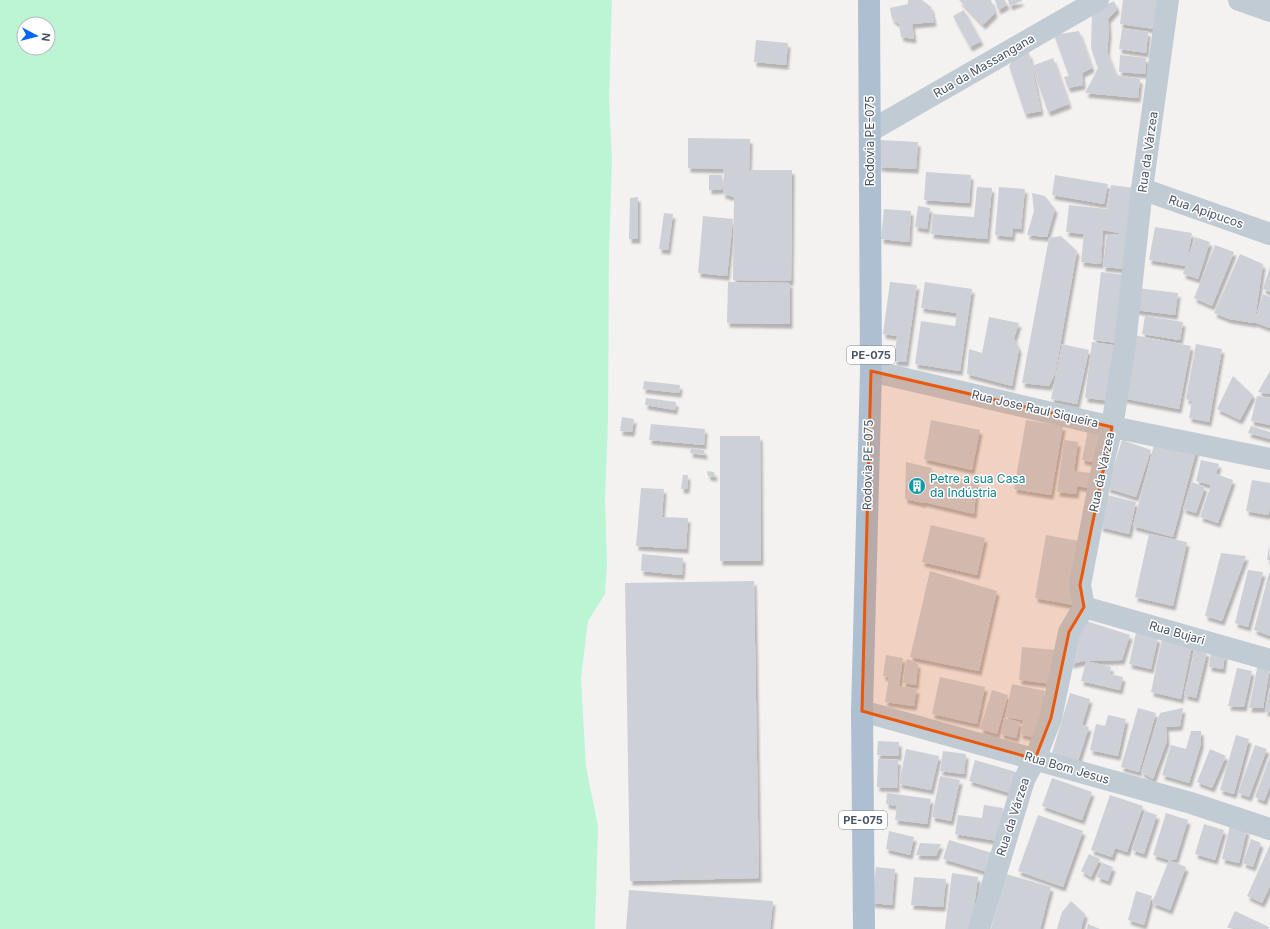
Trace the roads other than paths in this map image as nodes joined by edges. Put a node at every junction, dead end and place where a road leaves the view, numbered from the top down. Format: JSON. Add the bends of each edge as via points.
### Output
{"nodes":[{"id":1,"x":869,"y":0,"type":"edge"},
{"id":2,"x":1098,"y":0,"type":"edge"},
{"id":3,"x":1168,"y":0,"type":"edge"},
{"id":4,"x":1239,"y":0,"type":"edge"},
{"id":5,"x":1270,"y":11,"type":"edge"},
{"id":6,"x":870,"y":132,"type":"junction"},
{"id":7,"x":1142,"y":189,"type":"junction"},
{"id":8,"x":1270,"y":234,"type":"edge"},
{"id":9,"x":871,"y":371,"type":"junction"},
{"id":10,"x":1112,"y":427,"type":"junction"},
{"id":11,"x":1270,"y":459,"type":"edge"},
{"id":12,"x":1084,"y":606,"type":"junction"},
{"id":13,"x":1270,"y":660,"type":"edge"},
{"id":14,"x":862,"y":711,"type":"junction"},
{"id":15,"x":1035,"y":759,"type":"junction"},
{"id":16,"x":1270,"y":829,"type":"edge"},
{"id":17,"x":864,"y":929,"type":"edge"},
{"id":18,"x":979,"y":929,"type":"edge"}],
"edges":[{"from":1,"to":6,"type":"main road","name":"Rodovia PE-075","number":"PE-075"},
{"from":2,"to":6,"type":"street","name":"Rua da Massangana"},
{"from":3,"to":7,"type":"street","name":"Rua da Várzea"},
{"from":4,"to":5,"type":"street"},
{"from":6,"to":9,"type":"main road","name":"Rodovia PE-075","number":"PE-075"},
{"from":7,"to":8,"type":"street","name":"Rua Apipucos"},
{"from":7,"to":10,"type":"street","name":"Rua da Várzea","via":[[1125,344]]},
{"from":9,"to":10,"type":"street","name":"Rua Jose Raul Siqueira"},
{"from":9,"to":14,"type":"main road","name":"Rodovia PE-075","number":"PE-075"},
{"from":10,"to":11,"type":"street","name":"Rua Jose Raul Siqueira"},
{"from":10,"to":12,"type":"street","name":"Rua da Várzea","via":[[1080,585]]},
{"from":12,"to":13,"type":"street","name":"Rua Bujari"},
{"from":12,"to":15,"type":"street","name":"Rua da Várzea","via":[[1070,632],[1051,718]]},
{"from":14,"to":15,"type":"street","name":"Rua Bom Jesus"},
{"from":14,"to":17,"type":"main road","name":"Rodovia PE-075","number":"PE-075"},
{"from":15,"to":16,"type":"street","name":"Rua Bom Jesus"},
{"from":15,"to":18,"type":"street","name":"Rua da Várzea","via":[[1024,780]]}]}
